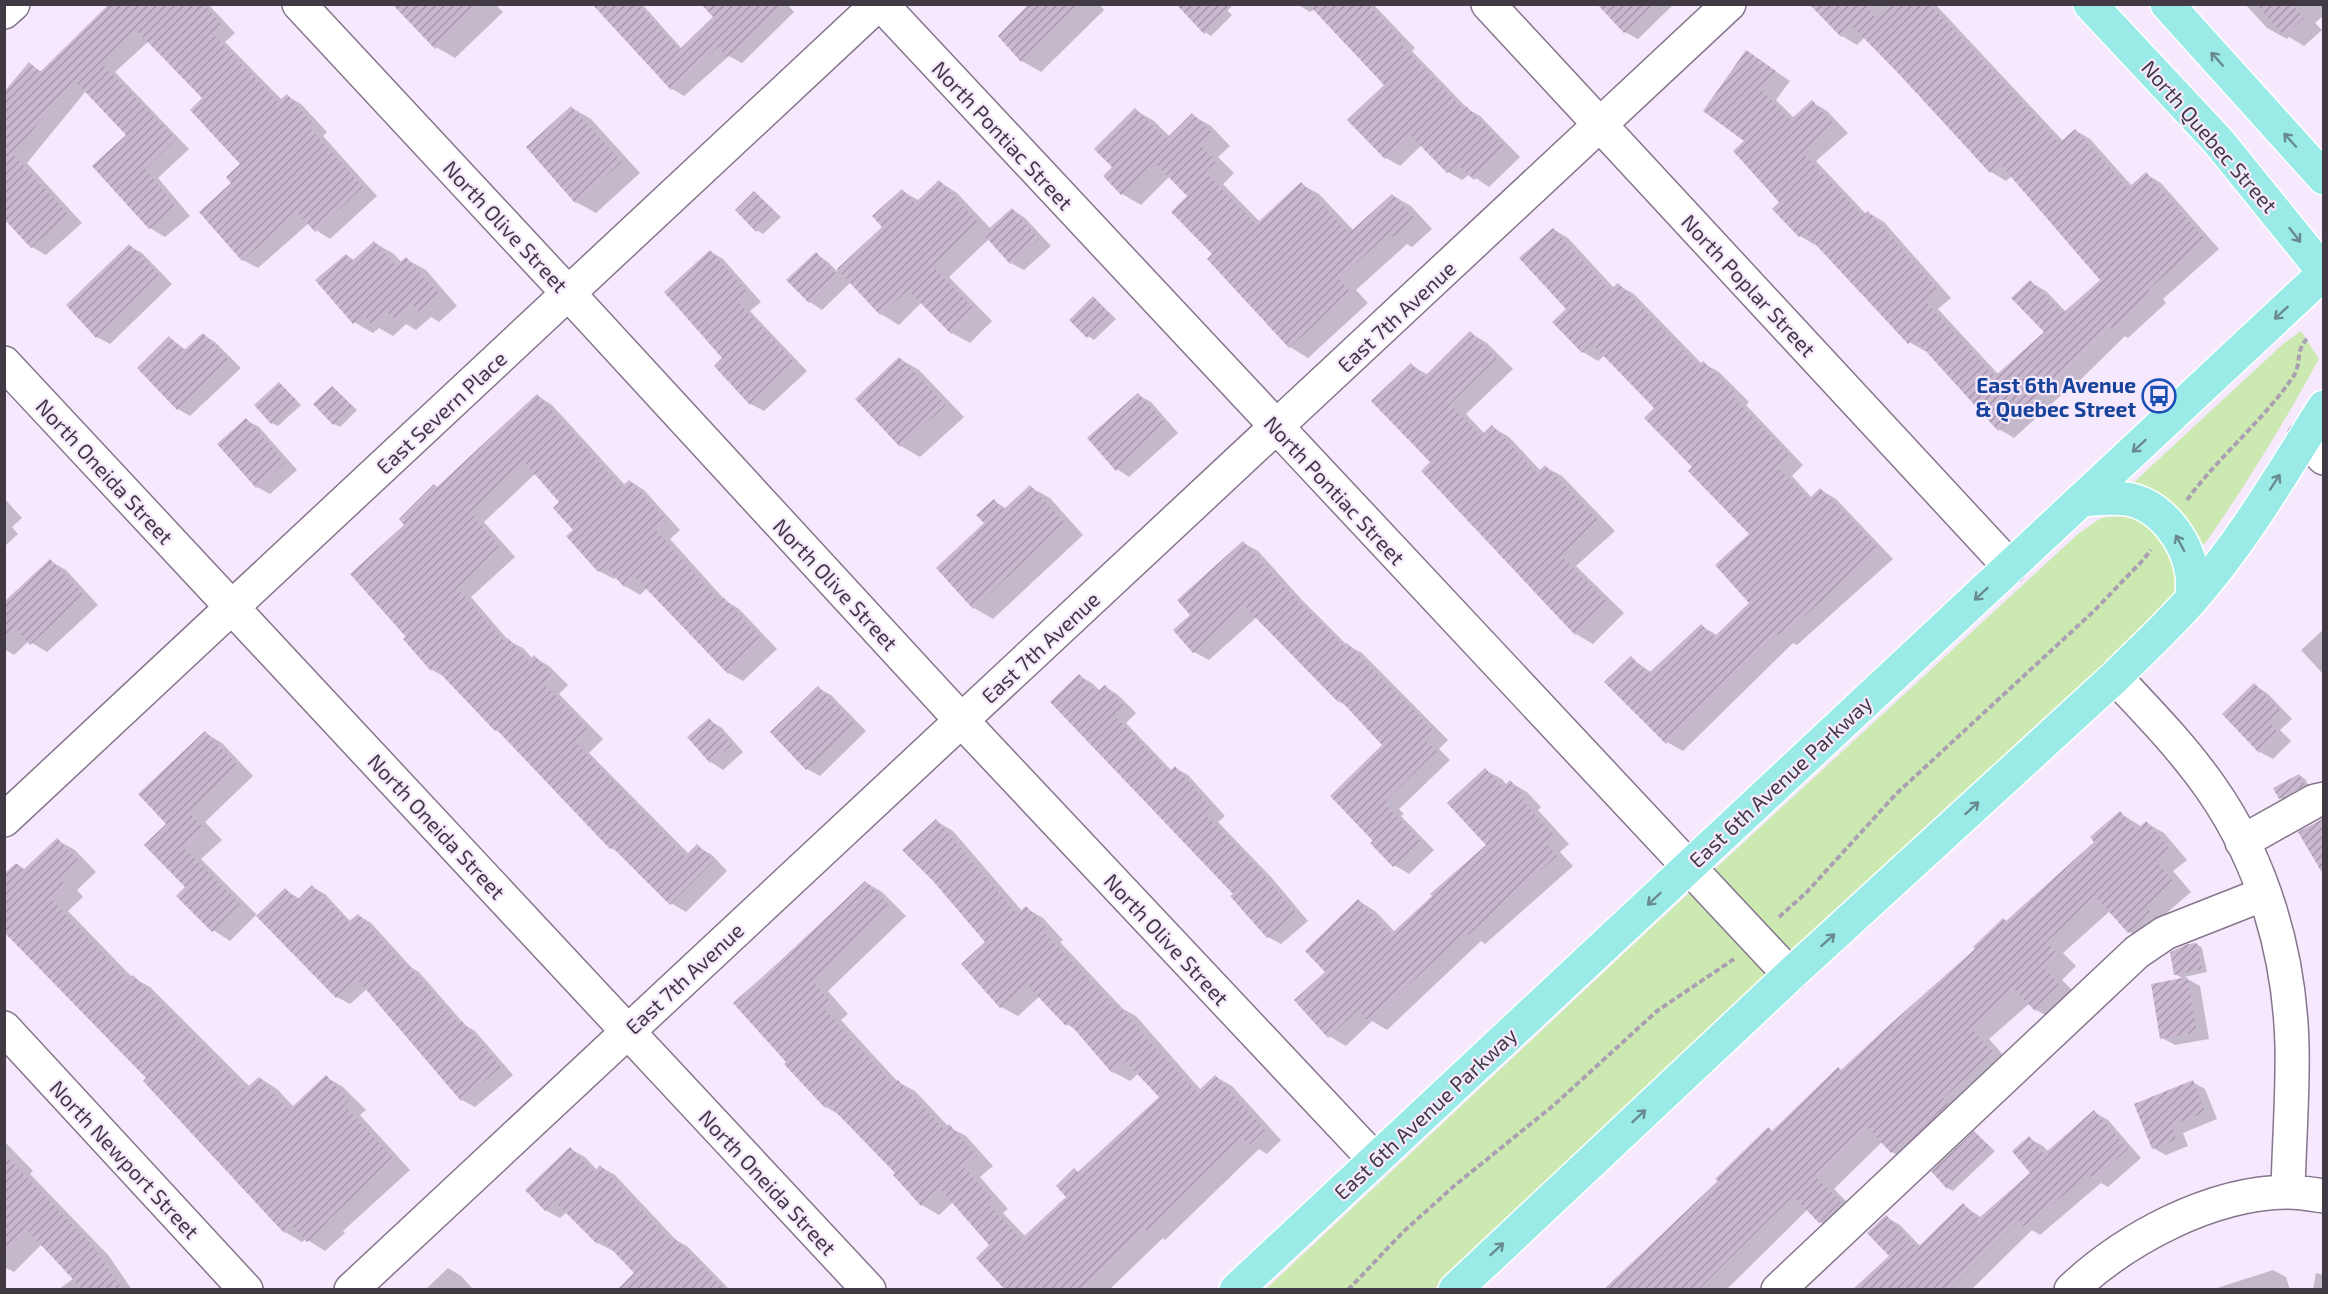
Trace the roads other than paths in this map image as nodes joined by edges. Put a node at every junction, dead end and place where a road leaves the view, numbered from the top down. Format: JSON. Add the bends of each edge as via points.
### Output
{"nodes":[{"id":1,"x":13,"y":4,"type":"edge"},
{"id":2,"x":299,"y":4,"type":"edge"},
{"id":3,"x":880,"y":4,"type":"edge"},
{"id":4,"x":1488,"y":4,"type":"edge"},
{"id":5,"x":1729,"y":4,"type":"edge"},
{"id":6,"x":2090,"y":4,"type":"edge"},
{"id":7,"x":2168,"y":4,"type":"edge"},
{"id":8,"x":4,"y":12,"type":"edge"},
{"id":9,"x":1600,"y":125,"type":"junction"},
{"id":10,"x":2324,"y":178,"type":"edge"},
{"id":11,"x":2324,"y":272,"type":"edge"},
{"id":12,"x":568,"y":293,"type":"junction"},
{"id":13,"x":4,"y":363,"type":"edge"},
{"id":14,"x":2324,"y":407,"type":"edge"},
{"id":15,"x":1276,"y":427,"type":"junction"},
{"id":16,"x":2314,"y":448,"type":"edge"},
{"id":17,"x":2080,"y":500,"type":"junction"},
{"id":18,"x":2010,"y":567,"type":"junction"},
{"id":19,"x":2192,"y":599,"type":"junction"},
{"id":20,"x":232,"y":607,"type":"junction"},
{"id":21,"x":2115,"y":677,"type":"junction"},
{"id":22,"x":962,"y":721,"type":"junction"},
{"id":23,"x":2324,"y":799,"type":"edge"},
{"id":24,"x":4,"y":820,"type":"edge"},
{"id":25,"x":2242,"y":842,"type":"junction"},
{"id":26,"x":1689,"y":866,"type":"junction"},
{"id":27,"x":2264,"y":894,"type":"junction"},
{"id":28,"x":1790,"y":975,"type":"junction"},
{"id":29,"x":4,"y":1028,"type":"edge"},
{"id":30,"x":628,"y":1031,"type":"junction"},
{"id":31,"x":1375,"y":1160,"type":"junction"},
{"id":32,"x":2288,"y":1192,"type":"junction"},
{"id":33,"x":2324,"y":1196,"type":"edge"},
{"id":34,"x":246,"y":1290,"type":"edge"},
{"id":35,"x":351,"y":1290,"type":"edge"},
{"id":36,"x":869,"y":1290,"type":"edge"},
{"id":37,"x":1236,"y":1290,"type":"edge"},
{"id":38,"x":1455,"y":1290,"type":"edge"},
{"id":39,"x":1778,"y":1290,"type":"edge"},
{"id":40,"x":2071,"y":1290,"type":"edge"}],
"edges":[{"from":1,"to":8,"type":"street"},
{"from":2,"to":12,"type":"street","name":"North Olive Street"},
{"from":3,"to":12,"type":"street","name":"East Severn Place"},
{"from":3,"to":15,"type":"street","name":"North Pontiac Street"},
{"from":4,"to":9,"type":"street","name":"North Poplar Street"},
{"from":5,"to":9,"type":"street","name":"East 7th Avenue"},
{"from":6,"to":11,"type":"main road","name":"North Quebec Street","one_way":true,"via":[[2213,136]]},
{"from":10,"to":7,"type":"main road","one_way":true},
{"from":9,"to":15,"type":"street","name":"East 7th Avenue"},
{"from":9,"to":18,"type":"street","name":"North Poplar Street"},
{"from":11,"to":17,"type":"main road","name":"East 6th Avenue Parkway","one_way":true},
{"from":12,"to":20,"type":"street","name":"East Severn Place"},
{"from":12,"to":22,"type":"street","name":"North Olive Street"},
{"from":13,"to":20,"type":"street","name":"North Oneida Street"},
{"from":14,"to":16,"type":"main road"},
{"from":15,"to":22,"type":"street","name":"East 7th Avenue"},
{"from":15,"to":26,"type":"street","name":"North Pontiac Street"},
{"from":19,"to":16,"type":"main road","one_way":true},
{"from":17,"to":18,"type":"main road","name":"East 6th Avenue Parkway"},
{"from":19,"to":17,"type":"main road","one_way":true,"via":[[2188,561],[2169,524],[2144,504],[2112,498]]},
{"from":18,"to":26,"type":"main road","name":"East 6th Avenue Parkway","one_way":true},
{"from":19,"to":21,"type":"main road"},
{"from":20,"to":24,"type":"street","name":"East Severn Place"},
{"from":20,"to":30,"type":"street","name":"North Oneida Street"},
{"from":21,"to":25,"type":"street","via":[[2194,765]]},
{"from":28,"to":21,"type":"main road","one_way":true},
{"from":22,"to":30,"type":"street","name":"East 7th Avenue"},
{"from":22,"to":31,"type":"street","name":"North Olive Street"},
{"from":23,"to":25,"type":"street"},
{"from":25,"to":27,"type":"street"},
{"from":26,"to":28,"type":"street","name":"North Pontiac Street"},
{"from":26,"to":31,"type":"main road","name":"East 6th Avenue Parkway","one_way":true},
{"from":27,"to":32,"type":"street","via":[[2278,940],[2292,1045]]},
{"from":27,"to":39,"type":"street","via":[[2165,933],[2137,952]]},
{"from":38,"to":28,"type":"main road","one_way":true},
{"from":29,"to":34,"type":"street","name":"North Newport Street"},
{"from":30,"to":35,"type":"street","name":"East 7th Avenue"},
{"from":30,"to":36,"type":"street","name":"North Oneida Street"},
{"from":31,"to":37,"type":"main road","name":"East 6th Avenue Parkway"},
{"from":32,"to":33,"type":"street"},
{"from":32,"to":40,"type":"street","via":[[2221,1203],[2168,1223],[2122,1249]]}]}
